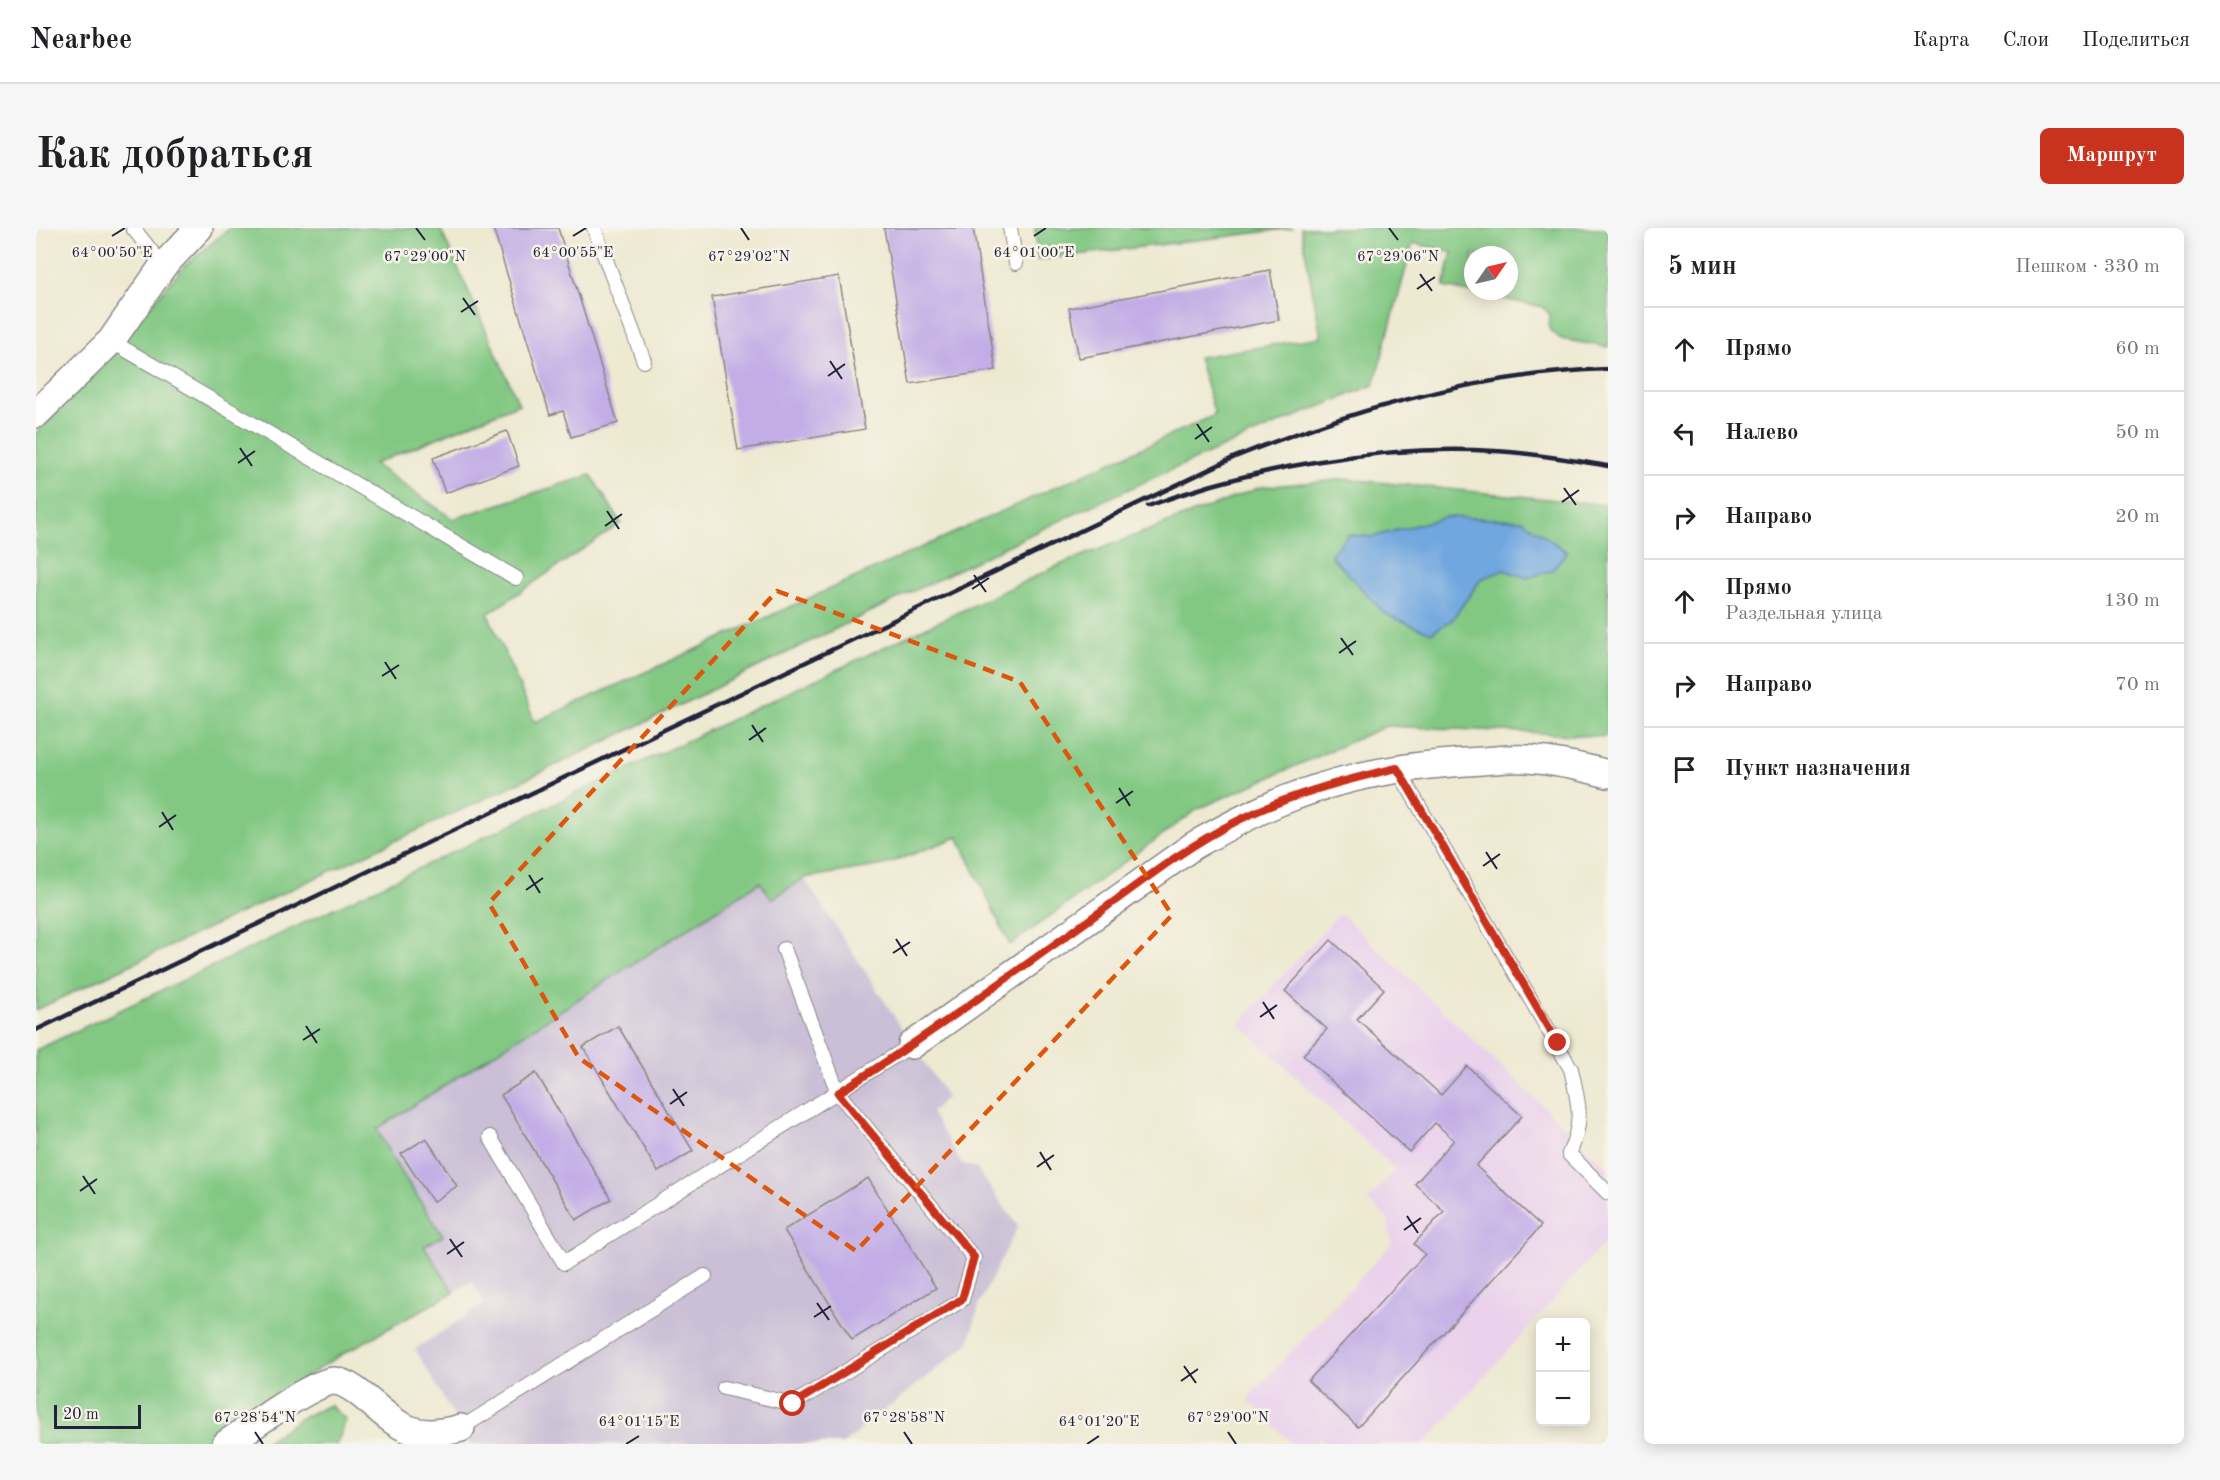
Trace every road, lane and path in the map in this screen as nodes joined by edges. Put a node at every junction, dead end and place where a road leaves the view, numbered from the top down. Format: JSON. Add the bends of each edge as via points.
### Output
{"nodes":[{"id":1,"x":133,"y":228,"type":"edge"},
{"id":2,"x":199,"y":228,"type":"edge"},
{"id":3,"x":594,"y":228,"type":"edge"},
{"id":4,"x":1010,"y":228,"type":"edge"},
{"id":5,"x":1016,"y":263,"type":"dead end"},
{"id":6,"x":163,"y":266,"type":"junction"},
{"id":7,"x":111,"y":341,"type":"junction"},
{"id":8,"x":644,"y":361,"type":"dead end"},
{"id":9,"x":36,"y":414,"type":"edge"},
{"id":10,"x":516,"y":578,"type":"dead end"},
{"id":11,"x":1397,"y":768,"type":"junction"},
{"id":12,"x":1608,"y":774,"type":"edge"},
{"id":13,"x":784,"y":950,"type":"dead end"},
{"id":14,"x":912,"y":1045,"type":"joint"},
{"id":15,"x":838,"y":1093,"type":"junction"},
{"id":16,"x":490,"y":1137,"type":"dead end"},
{"id":17,"x":1608,"y":1193,"type":"edge"},
{"id":18,"x":705,"y":1276,"type":"dead end"},
{"id":19,"x":724,"y":1388,"type":"dead end"},
{"id":20,"x":461,"y":1428,"type":"joint"},
{"id":21,"x":226,"y":1444,"type":"edge"}],
"edges":[{"from":1,"to":6,"type":"lane"},
{"from":2,"to":6,"type":"street"},
{"from":3,"to":8,"type":"lane"},
{"from":4,"to":5,"type":"lane"},
{"from":6,"to":7,"type":"street"},
{"from":7,"to":9,"type":"street"},
{"from":7,"to":10,"type":"lane"},
{"from":11,"to":12,"type":"street","via":[[1527,759]]},
{"from":11,"to":14,"type":"street","via":[[1295,795],[1236,821],[1151,875]]},
{"from":11,"to":17,"type":"lane","via":[[1571,1069],[1579,1120],[1569,1154]]},
{"from":13,"to":15,"type":"lane"},
{"from":14,"to":15,"type":"lane"},
{"from":15,"to":16,"type":"lane","via":[[564,1263]]},
{"from":15,"to":19,"type":"lane","via":[[974,1257],[962,1299],[793,1404]]},
{"from":18,"to":20,"type":"lane"},
{"from":20,"to":21,"type":"street","via":[[436,1442],[405,1439],[366,1399],[336,1381],[305,1392]]}]}
